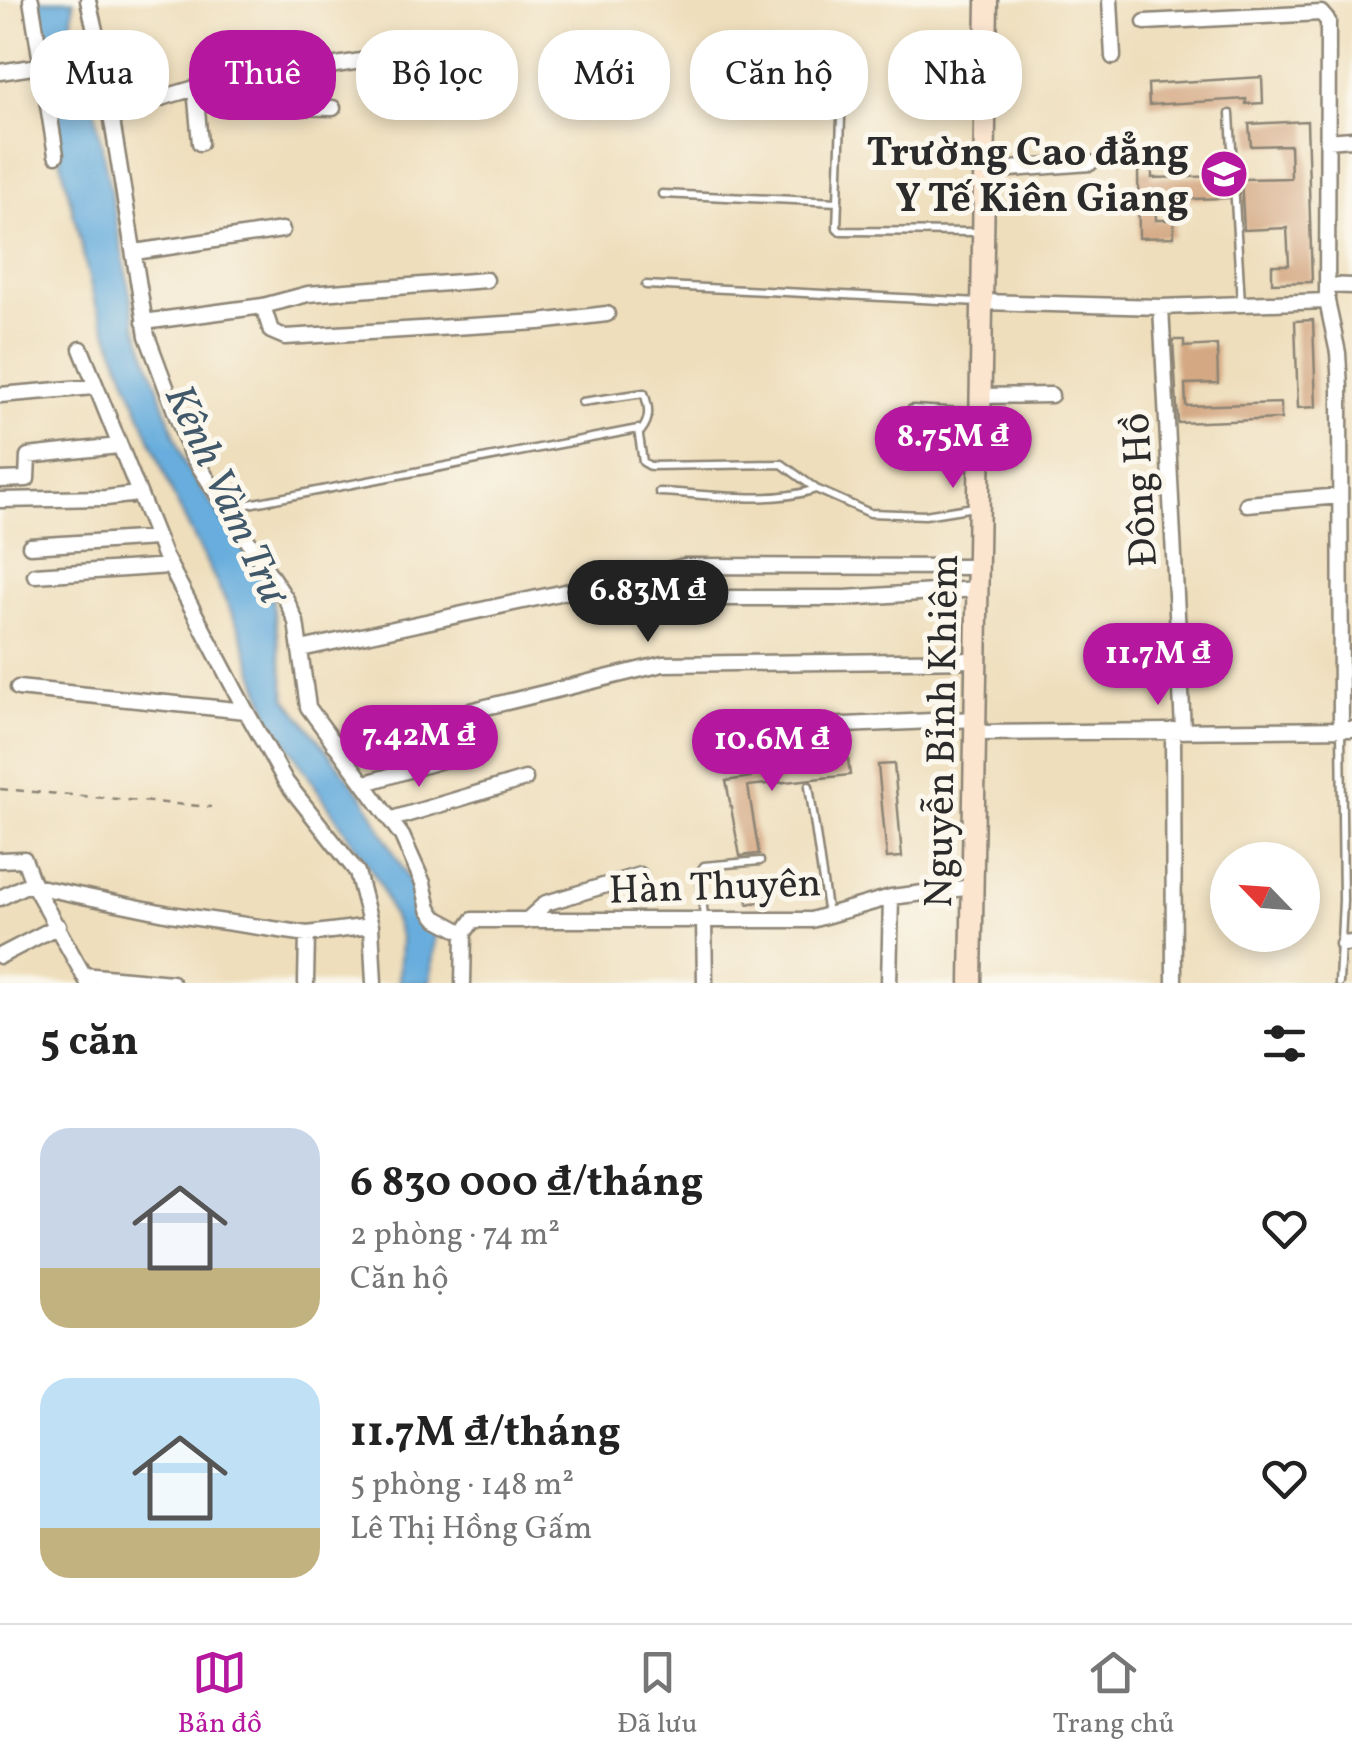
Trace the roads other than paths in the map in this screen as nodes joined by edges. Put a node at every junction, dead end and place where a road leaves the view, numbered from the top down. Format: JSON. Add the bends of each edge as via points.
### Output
{"nodes":[{"id":1,"x":31,"y":0,"type":"edge"},
{"id":2,"x":88,"y":0,"type":"edge"},
{"id":3,"x":987,"y":0,"type":"edge"},
{"id":4,"x":1110,"y":0,"type":"edge"},
{"id":5,"x":1145,"y":22,"type":"dead end"},
{"id":6,"x":35,"y":30,"type":"edge"},
{"id":7,"x":94,"y":30,"type":"edge"},
{"id":8,"x":1113,"y":57,"type":"dead end"},
{"id":9,"x":30,"y":68,"type":"edge"},
{"id":10,"x":0,"y":72,"type":"edge"},
{"id":11,"x":1230,"y":114,"type":"dead end"},
{"id":12,"x":50,"y":120,"type":"edge"},
{"id":13,"x":113,"y":120,"type":"edge"},
{"id":14,"x":198,"y":120,"type":"edge"},
{"id":15,"x":841,"y":120,"type":"edge"},
{"id":16,"x":1352,"y":139,"type":"edge"},
{"id":17,"x":1328,"y":140,"type":"junction"},
{"id":18,"x":200,"y":144,"type":"dead end"},
{"id":19,"x":56,"y":154,"type":"dead end"},
{"id":20,"x":1090,"y":163,"type":"dead end"},
{"id":21,"x":984,"y":172,"type":"junction"},
{"id":22,"x":662,"y":194,"type":"dead end"},
{"id":23,"x":838,"y":202,"type":"junction"},
{"id":24,"x":282,"y":230,"type":"dead end"},
{"id":25,"x":983,"y":232,"type":"junction"},
{"id":26,"x":135,"y":252,"type":"junction"},
{"id":27,"x":486,"y":280,"type":"dead end"},
{"id":28,"x":646,"y":286,"type":"dead end"},
{"id":29,"x":1352,"y":286,"type":"edge"},
{"id":30,"x":1327,"y":293,"type":"junction"},
{"id":31,"x":981,"y":302,"type":"junction"},
{"id":32,"x":1241,"y":304,"type":"junction"},
{"id":33,"x":263,"y":306,"type":"junction"},
{"id":34,"x":1161,"y":307,"type":"junction"},
{"id":35,"x":607,"y":314,"type":"dead end"},
{"id":36,"x":144,"y":322,"type":"junction"},
{"id":37,"x":81,"y":350,"type":"dead end"},
{"id":38,"x":94,"y":386,"type":"junction"},
{"id":39,"x":0,"y":395,"type":"edge"},
{"id":40,"x":1052,"y":396,"type":"dead end"},
{"id":41,"x":582,"y":402,"type":"dead end"},
{"id":42,"x":979,"y":406,"type":"junction"},
{"id":43,"x":913,"y":413,"type":"dead end"},
{"id":44,"x":640,"y":431,"type":"junction"},
{"id":45,"x":118,"y":446,"type":"junction"},
{"id":46,"x":0,"y":480,"type":"edge"},
{"id":47,"x":816,"y":489,"type":"junction"},
{"id":48,"x":659,"y":492,"type":"dead end"},
{"id":49,"x":137,"y":494,"type":"junction"},
{"id":50,"x":1340,"y":496,"type":"junction"},
{"id":51,"x":0,"y":500,"type":"edge"},
{"id":52,"x":1247,"y":504,"type":"dead end"},
{"id":53,"x":978,"y":507,"type":"junction"},
{"id":54,"x":227,"y":508,"type":"junction"},
{"id":55,"x":156,"y":538,"type":"junction"},
{"id":56,"x":30,"y":546,"type":"dead end"},
{"id":57,"x":170,"y":566,"type":"junction"},
{"id":58,"x":977,"y":567,"type":"junction"},
{"id":59,"x":35,"y":574,"type":"dead end"},
{"id":60,"x":977,"y":589,"type":"junction"},
{"id":61,"x":679,"y":598,"type":"dead end"},
{"id":62,"x":301,"y":649,"type":"junction"},
{"id":63,"x":977,"y":660,"type":"junction"},
{"id":64,"x":18,"y":688,"type":"dead end"},
{"id":65,"x":246,"y":711,"type":"junction"},
{"id":66,"x":976,"y":726,"type":"junction"},
{"id":67,"x":1178,"y":729,"type":"junction"},
{"id":68,"x":1346,"y":729,"type":"edge"},
{"id":69,"x":732,"y":730,"type":"dead end"},
{"id":70,"x":334,"y":744,"type":"junction"},
{"id":71,"x":459,"y":755,"type":"dead end"},
{"id":72,"x":525,"y":779,"type":"dead end"},
{"id":73,"x":366,"y":783,"type":"junction"},
{"id":74,"x":809,"y":786,"type":"dead end"},
{"id":75,"x":392,"y":819,"type":"junction"},
{"id":76,"x":0,"y":860,"type":"edge"},
{"id":77,"x":760,"y":861,"type":"dead end"},
{"id":78,"x":640,"y":874,"type":"dead end"},
{"id":79,"x":34,"y":886,"type":"junction"},
{"id":80,"x":973,"y":887,"type":"junction"},
{"id":81,"x":891,"y":897,"type":"junction"},
{"id":82,"x":0,"y":898,"type":"edge"},
{"id":83,"x":828,"y":918,"type":"junction"},
{"id":84,"x":704,"y":920,"type":"junction"},
{"id":85,"x":526,"y":921,"type":"junction"},
{"id":86,"x":58,"y":926,"type":"junction"},
{"id":87,"x":371,"y":926,"type":"junction"},
{"id":88,"x":464,"y":933,"type":"junction"},
{"id":89,"x":306,"y":934,"type":"junction"},
{"id":90,"x":1347,"y":944,"type":"edge"},
{"id":91,"x":0,"y":956,"type":"edge"},
{"id":92,"x":85,"y":979,"type":"edge"},
{"id":93,"x":172,"y":983,"type":"edge"},
{"id":94,"x":306,"y":983,"type":"edge"},
{"id":95,"x":374,"y":983,"type":"edge"},
{"id":96,"x":464,"y":983,"type":"edge"},
{"id":97,"x":705,"y":983,"type":"edge"},
{"id":98,"x":889,"y":983,"type":"edge"},
{"id":99,"x":971,"y":983,"type":"edge"},
{"id":100,"x":1174,"y":983,"type":"edge"},
{"id":101,"x":1340,"y":983,"type":"edge"}],
"edges":[{"from":1,"to":6,"type":"street"},
{"from":2,"to":7,"type":"street"},
{"from":3,"to":21,"type":"main road","name":"Nguyễn Bỉnh Khiêm"},
{"from":4,"to":8,"type":"street"},
{"from":5,"to":17,"type":"street","via":[[1325,16]]},
{"from":9,"to":10,"type":"street"},
{"from":11,"to":32,"type":"lane"},
{"from":12,"to":19,"type":"street"},
{"from":13,"to":26,"type":"street"},
{"from":14,"to":18,"type":"street"},
{"from":15,"to":23,"type":"lane"},
{"from":16,"to":17,"type":"street"},
{"from":17,"to":30,"type":"street"},
{"from":20,"to":21,"type":"street"},
{"from":21,"to":25,"type":"main road","name":"Nguyễn Bỉnh Khiêm"},
{"from":22,"to":23,"type":"lane"},
{"from":23,"to":25,"type":"lane","via":[[837,228],[844,232]]},
{"from":24,"to":26,"type":"street"},
{"from":25,"to":31,"type":"main road","name":"Nguyễn Bỉnh Khiêm"},
{"from":26,"to":36,"type":"street"},
{"from":27,"to":33,"type":"street","via":[[308,294]]},
{"from":28,"to":31,"type":"lane"},
{"from":29,"to":30,"type":"street"},
{"from":30,"to":32,"type":"street"},
{"from":30,"to":50,"type":"street","via":[[1338,353]]},
{"from":31,"to":34,"type":"street"},
{"from":31,"to":42,"type":"main road","name":"Nguyễn Bỉnh Khiêm"},
{"from":32,"to":34,"type":"street"},
{"from":33,"to":35,"type":"street","via":[[271,331],[285,337]]},
{"from":33,"to":36,"type":"street"},
{"from":34,"to":67,"type":"street","name":"Đông Hồ"},
{"from":36,"to":54,"type":"street","via":[[191,454]]},
{"from":37,"to":38,"type":"street"},
{"from":38,"to":39,"type":"street"},
{"from":38,"to":45,"type":"street"},
{"from":40,"to":42,"type":"street"},
{"from":41,"to":44,"type":"lane","via":[[644,393],[648,423]]},
{"from":42,"to":43,"type":"street"},
{"from":42,"to":53,"type":"main road","name":"Nguyễn Bỉnh Khiêm"},
{"from":44,"to":47,"type":"lane","via":[[643,462],[650,466],[782,464]]},
{"from":44,"to":54,"type":"lane"},
{"from":45,"to":46,"type":"street","via":[[28,456],[27,479]]},
{"from":45,"to":49,"type":"street"},
{"from":47,"to":48,"type":"lane","via":[[798,496]]},
{"from":47,"to":53,"type":"lane","via":[[870,513]]},
{"from":49,"to":51,"type":"street"},
{"from":49,"to":55,"type":"street"},
{"from":50,"to":52,"type":"street"},
{"from":50,"to":68,"type":"street"},
{"from":53,"to":58,"type":"main road","name":"Nguyễn Bỉnh Khiêm"},
{"from":54,"to":62,"type":"street","via":[[286,599]]},
{"from":55,"to":56,"type":"street"},
{"from":55,"to":57,"type":"street"},
{"from":57,"to":59,"type":"street"},
{"from":57,"to":65,"type":"street"},
{"from":58,"to":60,"type":"main road","name":"Nguyễn Bỉnh Khiêm"},
{"from":58,"to":62,"type":"street","via":[[685,566]]},
{"from":60,"to":61,"type":"street","via":[[846,598]]},
{"from":60,"to":63,"type":"main road","name":"Nguyễn Bỉnh Khiêm"},
{"from":62,"to":70,"type":"street","via":[[308,706]]},
{"from":63,"to":66,"type":"main road","name":"Nguyễn Bỉnh Khiêm"},
{"from":63,"to":70,"type":"street","via":[[663,664]]},
{"from":64,"to":65,"type":"street"},
{"from":65,"to":87,"type":"street","via":[[286,782],[356,872]]},
{"from":66,"to":67,"type":"street"},
{"from":66,"to":69,"type":"street"},
{"from":66,"to":80,"type":"main road","name":"Nguyễn Bỉnh Khiêm"},
{"from":67,"to":68,"type":"street"},
{"from":67,"to":100,"type":"street","name":"Đông Hồ"},
{"from":68,"to":90,"type":"lane"},
{"from":70,"to":73,"type":"street"},
{"from":71,"to":73,"type":"street"},
{"from":72,"to":75,"type":"street"},
{"from":73,"to":75,"type":"street"},
{"from":74,"to":83,"type":"lane"},
{"from":75,"to":88,"type":"street","via":[[412,853],[429,909]]},
{"from":76,"to":79,"type":"street","via":[[22,858]]},
{"from":77,"to":84,"type":"lane","via":[[704,866]]},
{"from":78,"to":85,"type":"street","via":[[546,903]]},
{"from":79,"to":82,"type":"street"},
{"from":79,"to":86,"type":"street"},
{"from":79,"to":89,"type":"street"},
{"from":80,"to":81,"type":"street","name":"Hàn Thuyên"},
{"from":80,"to":99,"type":"main road","name":"Nguyễn Bỉnh Khiêm"},
{"from":81,"to":83,"type":"street","name":"Hàn Thuyên"},
{"from":81,"to":98,"type":"street"},
{"from":83,"to":84,"type":"street","name":"Hàn Thuyên"},
{"from":84,"to":85,"type":"street","name":"Hàn Thuyên"},
{"from":84,"to":97,"type":"street"},
{"from":85,"to":88,"type":"street","name":"Hàn Thuyên","via":[[473,920]]},
{"from":86,"to":91,"type":"street"},
{"from":86,"to":92,"type":"street"},
{"from":87,"to":89,"type":"street"},
{"from":87,"to":95,"type":"street"},
{"from":88,"to":96,"type":"street"},
{"from":89,"to":94,"type":"street"},
{"from":90,"to":101,"type":"lane"},
{"from":92,"to":93,"type":"street"}]}
